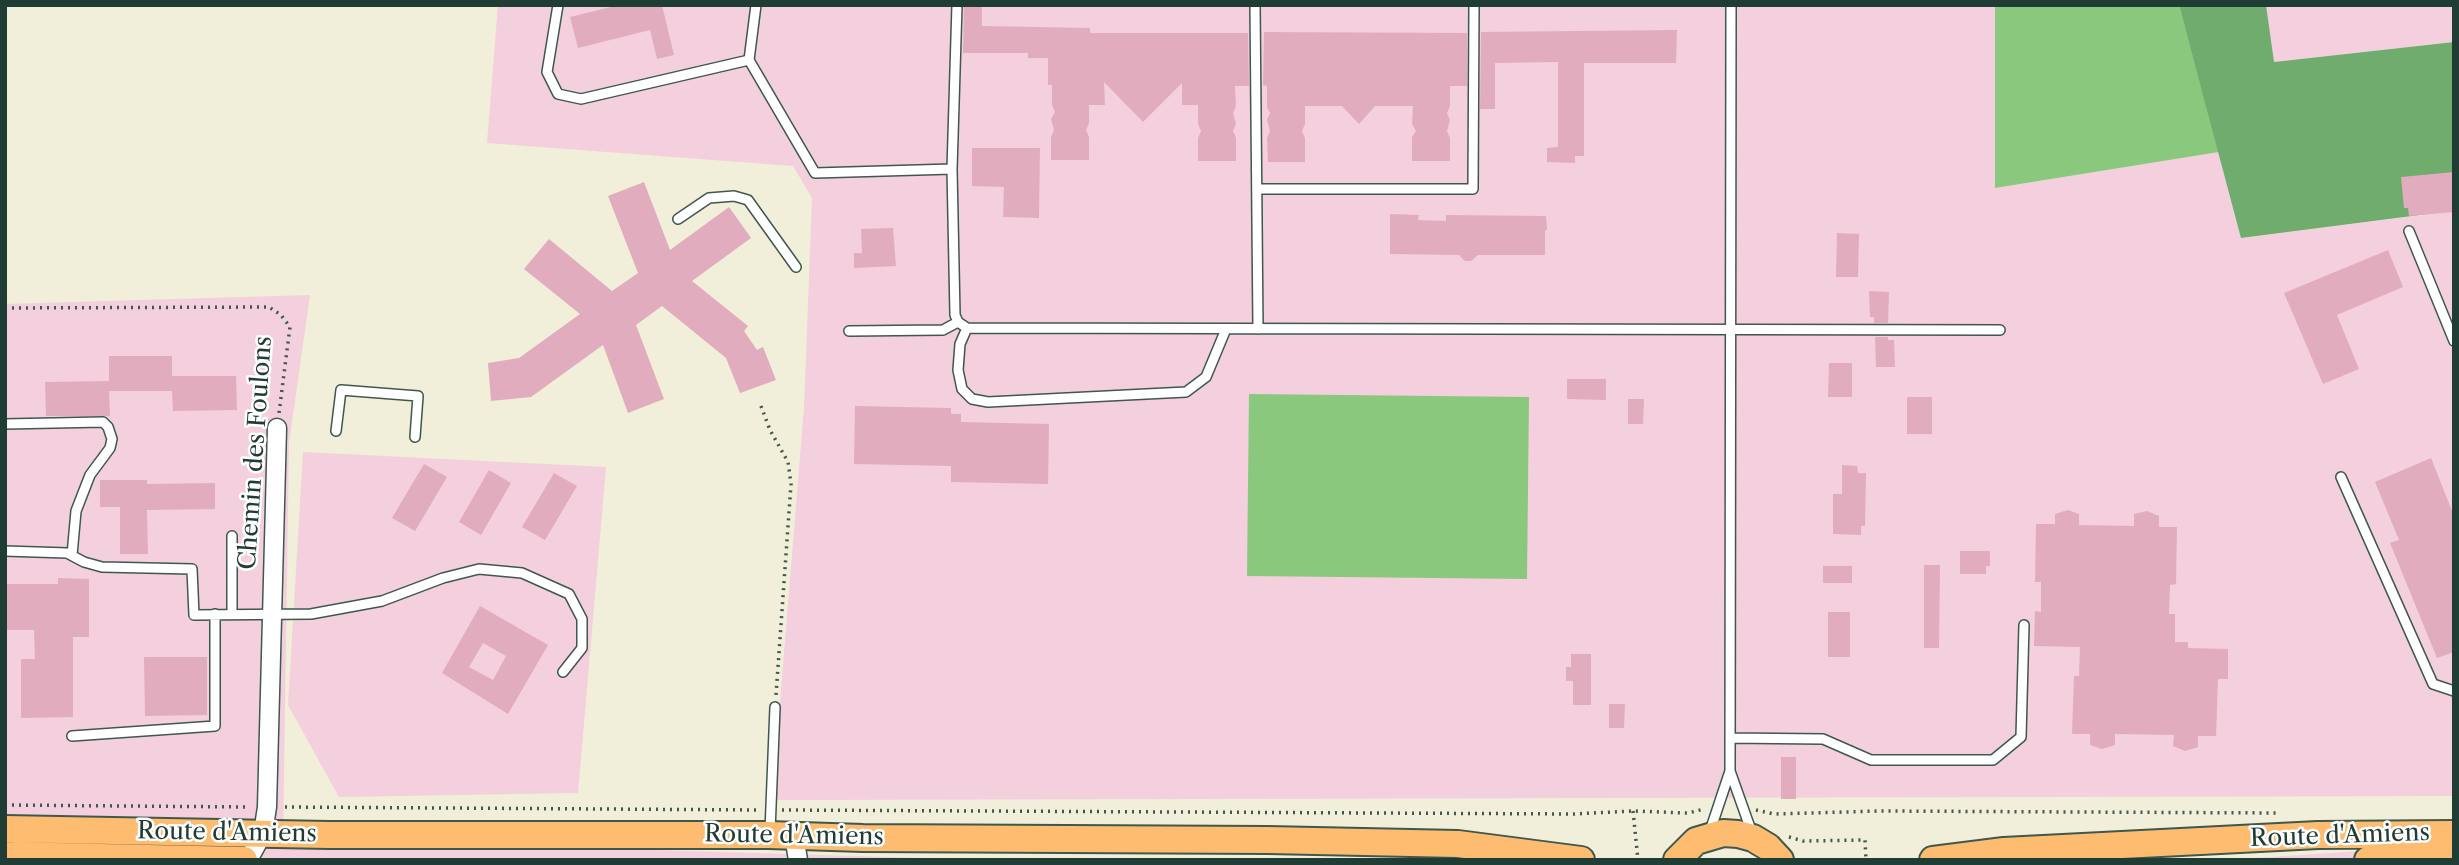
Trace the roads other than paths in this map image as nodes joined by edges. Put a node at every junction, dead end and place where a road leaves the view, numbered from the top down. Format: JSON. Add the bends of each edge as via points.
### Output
{"nodes":[{"id":1,"x":558,"y":5,"type":"edge"},
{"id":2,"x":755,"y":5,"type":"edge"},
{"id":3,"x":957,"y":5,"type":"edge"},
{"id":4,"x":1255,"y":5,"type":"edge"},
{"id":5,"x":1474,"y":5,"type":"edge"},
{"id":6,"x":1731,"y":5,"type":"edge"},
{"id":7,"x":749,"y":60,"type":"junction"},
{"id":8,"x":952,"y":169,"type":"junction"},
{"id":9,"x":1256,"y":189,"type":"junction"},
{"id":10,"x":678,"y":219,"type":"dead end"},
{"id":11,"x":2409,"y":231,"type":"dead end"},
{"id":12,"x":796,"y":267,"type":"dead end"},
{"id":13,"x":958,"y":322,"type":"junction"},
{"id":14,"x":967,"y":328,"type":"junction"},
{"id":15,"x":1226,"y":329,"type":"junction"},
{"id":16,"x":1258,"y":329,"type":"junction"},
{"id":17,"x":1731,"y":330,"type":"junction"},
{"id":18,"x":2000,"y":330,"type":"dead end"},
{"id":19,"x":849,"y":331,"type":"dead end"},
{"id":20,"x":2454,"y":341,"type":"edge"},
{"id":21,"x":5,"y":424,"type":"edge"},
{"id":22,"x":278,"y":428,"type":"road end"},
{"id":23,"x":336,"y":432,"type":"dead end"},
{"id":24,"x":415,"y":437,"type":"dead end"},
{"id":25,"x":2342,"y":477,"type":"dead end"},
{"id":26,"x":232,"y":536,"type":"dead end"},
{"id":27,"x":5,"y":551,"type":"edge"},
{"id":28,"x":72,"y":555,"type":"junction"},
{"id":29,"x":215,"y":614,"type":"junction"},
{"id":30,"x":232,"y":614,"type":"junction"},
{"id":31,"x":271,"y":614,"type":"junction"},
{"id":32,"x":2024,"y":625,"type":"dead end"},
{"id":33,"x":563,"y":672,"type":"dead end"},
{"id":34,"x":2454,"y":691,"type":"edge"},
{"id":35,"x":775,"y":707,"type":"road end"},
{"id":36,"x":72,"y":736,"type":"dead end"},
{"id":37,"x":1730,"y":738,"type":"junction"},
{"id":38,"x":1730,"y":771,"type":"junction"},
{"id":39,"x":265,"y":820,"type":"junction"},
{"id":40,"x":5,"y":830,"type":"edge"},
{"id":41,"x":1759,"y":830,"type":"junction"},
{"id":42,"x":2454,"y":834,"type":"edge"},
{"id":43,"x":783,"y":835,"type":"edge"},
{"id":44,"x":1708,"y":836,"type":"junction"},
{"id":45,"x":1780,"y":854,"type":"edge"},
{"id":46,"x":5,"y":855,"type":"edge"},
{"id":47,"x":1674,"y":859,"type":"edge"},
{"id":48,"x":2454,"y":859,"type":"edge"},
{"id":49,"x":246,"y":860,"type":"edge"},
{"id":50,"x":1581,"y":860,"type":"edge"},
{"id":51,"x":1933,"y":860,"type":"edge"},
{"id":52,"x":2368,"y":860,"type":"edge"}],
"edges":[{"from":1,"to":7,"type":"lane","via":[[547,72],[558,94],[581,99]]},
{"from":2,"to":7,"type":"lane"},
{"from":3,"to":8,"type":"lane"},
{"from":4,"to":9,"type":"lane"},
{"from":5,"to":9,"type":"lane","via":[[1473,189]]},
{"from":6,"to":17,"type":"lane"},
{"from":7,"to":8,"type":"lane","via":[[815,173]]},
{"from":8,"to":13,"type":"lane"},
{"from":9,"to":16,"type":"lane"},
{"from":10,"to":12,"type":"lane","via":[[709,198],[748,200]]},
{"from":11,"to":20,"type":"lane"},
{"from":13,"to":14,"type":"lane"},
{"from":13,"to":19,"type":"lane","via":[[943,330]]},
{"from":14,"to":15,"type":"lane"},
{"from":14,"to":15,"type":"lane","via":[[960,344],[961,389],[972,399],[988,402],[1186,392],[1206,377]]},
{"from":15,"to":16,"type":"lane"},
{"from":16,"to":17,"type":"lane"},
{"from":17,"to":18,"type":"lane"},
{"from":17,"to":37,"type":"lane"},
{"from":21,"to":28,"type":"lane","via":[[103,422],[108,428],[110,448],[90,475],[76,511]]},
{"from":22,"to":31,"type":"street","name":"Chemin des Foulons"},
{"from":23,"to":24,"type":"lane","via":[[341,390],[418,396]]},
{"from":25,"to":34,"type":"lane","via":[[2432,684]]},
{"from":26,"to":30,"type":"lane"},
{"from":27,"to":28,"type":"lane"},
{"from":28,"to":29,"type":"lane","via":[[102,567],[192,569],[194,615]]},
{"from":29,"to":30,"type":"lane"},
{"from":29,"to":36,"type":"lane","via":[[215,726]]},
{"from":30,"to":31,"type":"lane"},
{"from":31,"to":33,"type":"lane","via":[[311,614],[382,601],[479,569],[522,573],[569,594],[582,619],[582,648]]},
{"from":31,"to":39,"type":"street","name":"Chemin des Foulons"},
{"from":32,"to":37,"type":"lane","via":[[2021,737],[1993,761],[1871,760],[1823,739]]},
{"from":35,"to":43,"type":"lane"},
{"from":37,"to":38,"type":"lane"},
{"from":38,"to":41,"type":"lane","via":[[1743,806]]},
{"from":38,"to":44,"type":"lane"},
{"from":39,"to":40,"type":"main road","name":"Route d'Amiens","via":[[201,834]]},
{"from":39,"to":43,"type":"main road","name":"Route d'Amiens","via":[[329,835]]},
{"from":39,"to":49,"type":"street"},
{"from":41,"to":44,"type":"main road"},
{"from":41,"to":45,"type":"main road","via":[[1768,847]]},
{"from":42,"to":51,"type":"main road","name":"Route d'Amiens","via":[[2318,835],[2004,851]]},
{"from":43,"to":50,"type":"main road","name":"Route d'Amiens","via":[[1458,844]]},
{"from":44,"to":47,"type":"main road"},
{"from":46,"to":49,"type":"main road","name":"Route d'Amiens"},
{"from":48,"to":52,"type":"main road"}]}
